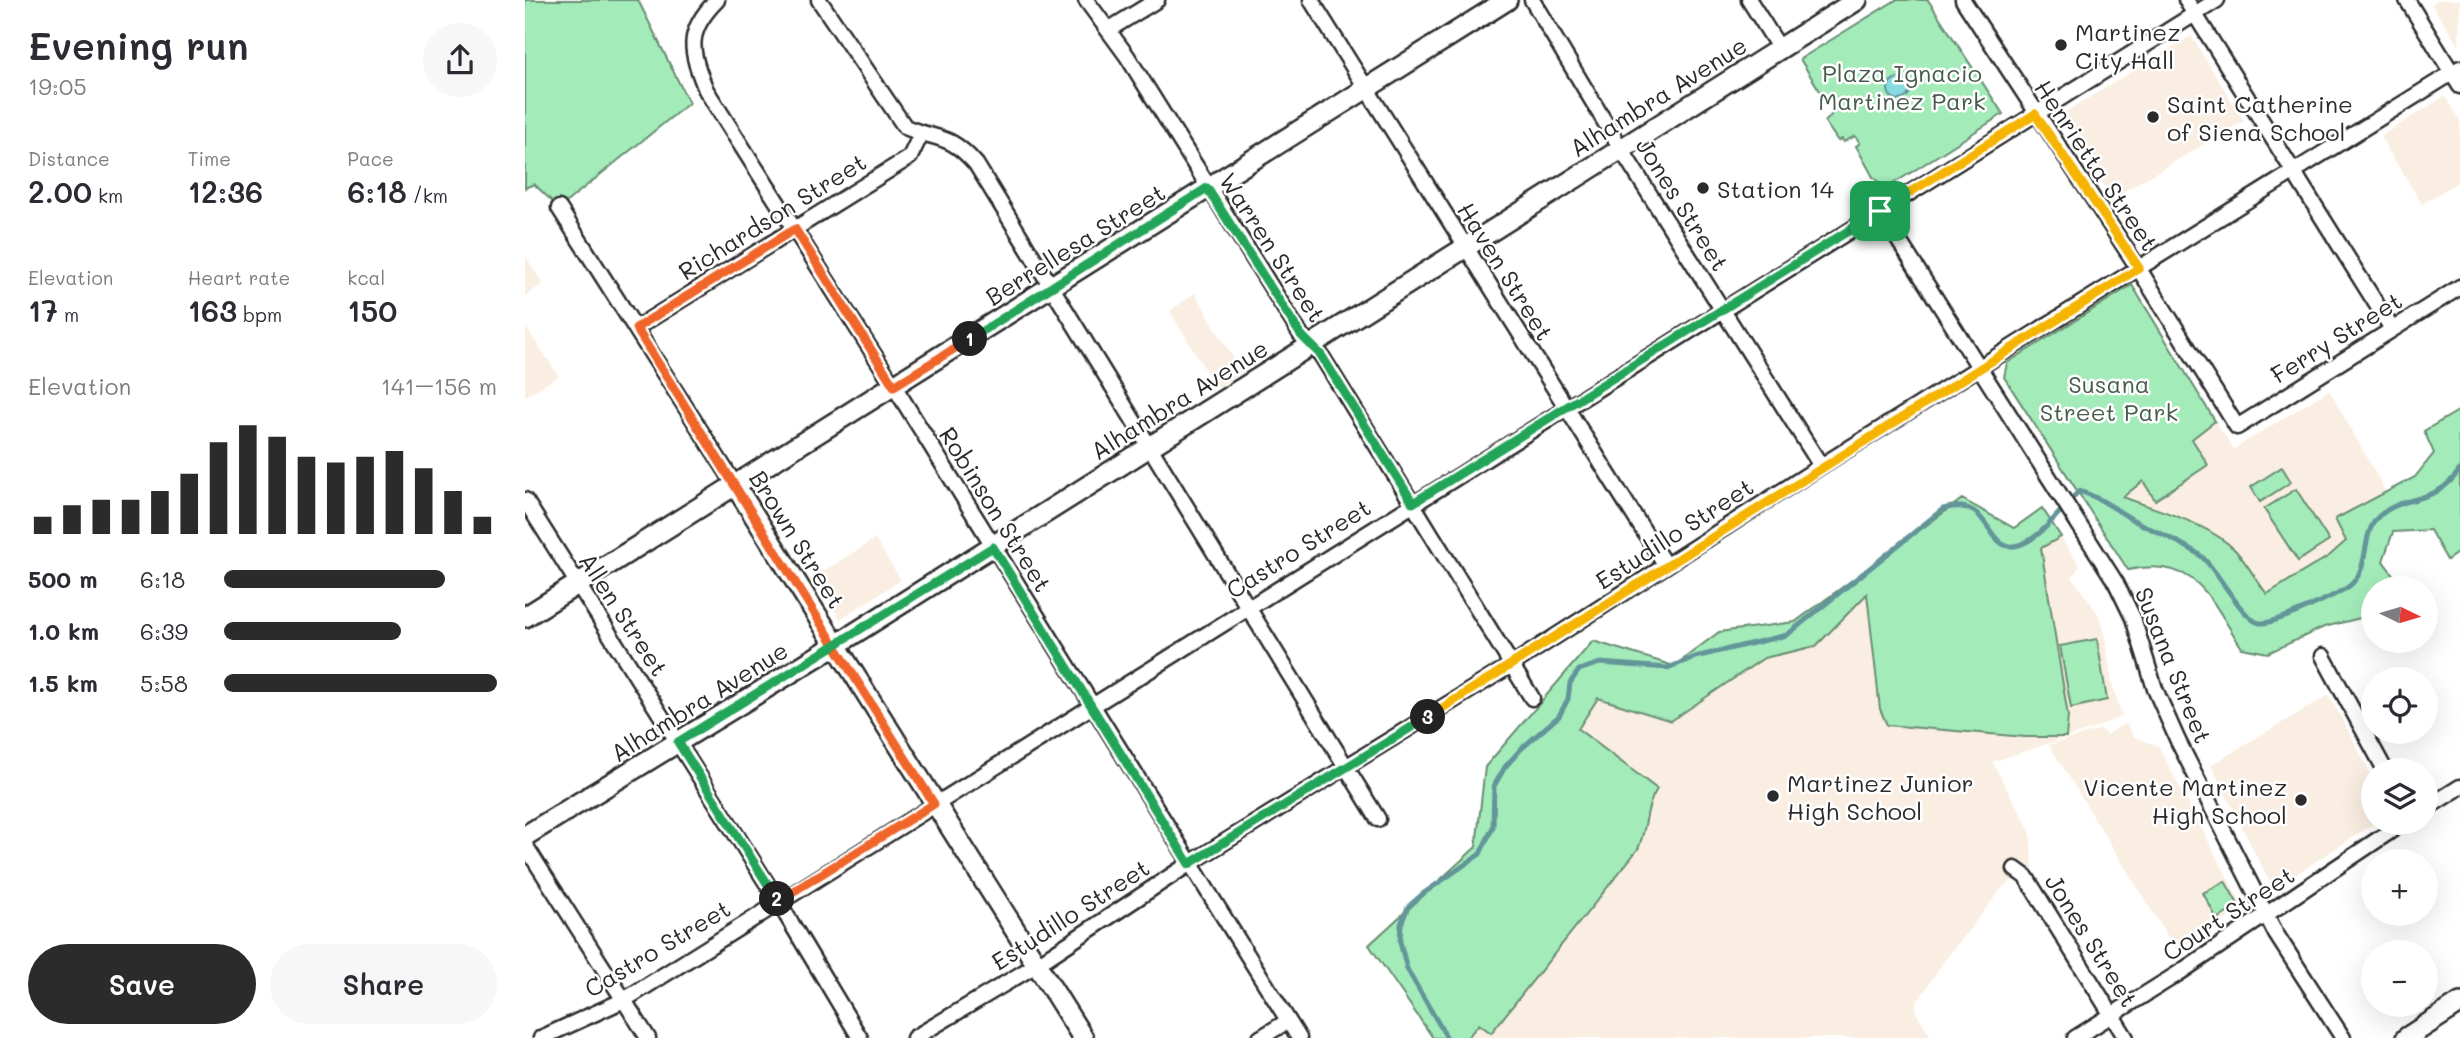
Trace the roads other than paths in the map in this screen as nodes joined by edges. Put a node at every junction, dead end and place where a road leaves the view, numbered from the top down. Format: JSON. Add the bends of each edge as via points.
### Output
{"nodes":[{"id":1,"x":717,"y":0,"type":"edge"},
{"id":2,"x":819,"y":0,"type":"edge"},
{"id":3,"x":1086,"y":0,"type":"edge"},
{"id":4,"x":1157,"y":0,"type":"edge"},
{"id":5,"x":1311,"y":0,"type":"edge"},
{"id":6,"x":1507,"y":0,"type":"edge"},
{"id":7,"x":1532,"y":0,"type":"edge"},
{"id":8,"x":1749,"y":0,"type":"edge"},
{"id":9,"x":1857,"y":0,"type":"edge"},
{"id":10,"x":1963,"y":0,"type":"edge"},
{"id":11,"x":2186,"y":0,"type":"edge"},
{"id":12,"x":2217,"y":0,"type":"edge"},
{"id":13,"x":2407,"y":0,"type":"edge"},
{"id":14,"x":2195,"y":14,"type":"junction"},
{"id":15,"x":1108,"y":30,"type":"junction"},
{"id":16,"x":1780,"y":49,"type":"junction"},
{"id":17,"x":2456,"y":70,"type":"edge"},
{"id":18,"x":2460,"y":86,"type":"edge"},
{"id":19,"x":1366,"y":89,"type":"junction"},
{"id":20,"x":2035,"y":114,"type":"junction"},
{"id":21,"x":921,"y":134,"type":"junction"},
{"id":22,"x":1621,"y":149,"type":"junction"},
{"id":23,"x":2295,"y":172,"type":"junction"},
{"id":24,"x":1207,"y":188,"type":"junction"},
{"id":25,"x":559,"y":208,"type":"dead end"},
{"id":26,"x":1880,"y":211,"type":"junction"},
{"id":27,"x":795,"y":229,"type":"junction"},
{"id":28,"x":1464,"y":247,"type":"junction"},
{"id":29,"x":2139,"y":268,"type":"junction"},
{"id":30,"x":2460,"y":287,"type":"edge"},
{"id":31,"x":1052,"y":289,"type":"junction"},
{"id":32,"x":1723,"y":311,"type":"junction"},
{"id":33,"x":636,"y":328,"type":"junction"},
{"id":34,"x":2392,"y":329,"type":"junction"},
{"id":35,"x":1311,"y":345,"type":"junction"},
{"id":36,"x":1980,"y":369,"type":"junction"},
{"id":37,"x":894,"y":386,"type":"junction"},
{"id":38,"x":1566,"y":409,"type":"junction"},
{"id":39,"x":2237,"y":426,"type":"joint"},
{"id":40,"x":1151,"y":445,"type":"junction"},
{"id":41,"x":1821,"y":467,"type":"junction"},
{"id":42,"x":735,"y":485,"type":"junction"},
{"id":43,"x":525,"y":500,"type":"edge"},
{"id":44,"x":1413,"y":503,"type":"junction"},
{"id":45,"x":993,"y":547,"type":"junction"},
{"id":46,"x":1665,"y":565,"type":"junction"},
{"id":47,"x":577,"y":585,"type":"junction"},
{"id":48,"x":1250,"y":606,"type":"junction"},
{"id":49,"x":525,"y":617,"type":"edge"},
{"id":50,"x":837,"y":645,"type":"junction"},
{"id":51,"x":2323,"y":656,"type":"dead end"},
{"id":52,"x":1511,"y":665,"type":"junction"},
{"id":53,"x":1532,"y":698,"type":"dead end"},
{"id":54,"x":1092,"y":707,"type":"junction"},
{"id":55,"x":678,"y":742,"type":"junction"},
{"id":56,"x":2378,"y":758,"type":"edge"},
{"id":57,"x":1349,"y":767,"type":"junction"},
{"id":58,"x":2460,"y":787,"type":"edge"},
{"id":59,"x":2438,"y":801,"type":"edge"},
{"id":60,"x":934,"y":804,"type":"junction"},
{"id":61,"x":1378,"y":819,"type":"dead end"},
{"id":62,"x":2384,"y":835,"type":"edge"},
{"id":63,"x":525,"y":836,"type":"edge"},
{"id":64,"x":525,"y":845,"type":"edge"},
{"id":65,"x":1189,"y":864,"type":"junction"},
{"id":66,"x":2015,"y":869,"type":"dead end"},
{"id":67,"x":778,"y":901,"type":"junction"},
{"id":68,"x":2266,"y":913,"type":"junction"},
{"id":69,"x":1036,"y":965,"type":"junction"},
{"id":70,"x":624,"y":1000,"type":"junction"},
{"id":71,"x":2460,"y":1003,"type":"edge"},
{"id":72,"x":2112,"y":1015,"type":"junction"},
{"id":73,"x":1288,"y":1021,"type":"junction"},
{"id":74,"x":541,"y":1038,"type":"edge"},
{"id":75,"x":648,"y":1038,"type":"edge"},
{"id":76,"x":860,"y":1038,"type":"edge"},
{"id":77,"x":914,"y":1038,"type":"edge"},
{"id":78,"x":1083,"y":1038,"type":"edge"},
{"id":79,"x":1260,"y":1038,"type":"edge"},
{"id":80,"x":1299,"y":1038,"type":"edge"},
{"id":81,"x":2074,"y":1038,"type":"edge"},
{"id":82,"x":2126,"y":1038,"type":"edge"},
{"id":83,"x":2343,"y":1038,"type":"edge"},
{"id":84,"x":2406,"y":1038,"type":"edge"}],
"edges":[{"from":1,"to":27,"type":"street","name":"Robinson Street","via":[[692,35],[695,62],[706,90]]},
{"from":2,"to":21,"type":"street","via":[[905,127]]},
{"from":3,"to":15,"type":"street","name":"Warren Street"},
{"from":4,"to":15,"type":"street"},
{"from":5,"to":19,"type":"street","name":"Haven Street"},
{"from":6,"to":19,"type":"main road","name":"Berrellesa Street"},
{"from":7,"to":22,"type":"street","name":"Jones Street"},
{"from":8,"to":16,"type":"street"},
{"from":9,"to":16,"type":"main road","name":"Alhambra Avenue"},
{"from":10,"to":20,"type":"street","name":"Henrietta Street"},
{"from":11,"to":14,"type":"street"},
{"from":12,"to":14,"type":"street","name":"Castro Street"},
{"from":13,"to":17,"type":"street"},
{"from":14,"to":20,"type":"street","name":"Castro Street"},
{"from":14,"to":23,"type":"street"},
{"from":15,"to":24,"type":"street","name":"Warren Street"},
{"from":16,"to":22,"type":"main road","name":"Alhambra Avenue"},
{"from":17,"to":18,"type":"street"},
{"from":17,"to":23,"type":"street","name":"Estudillo Street"},
{"from":19,"to":24,"type":"main road","name":"Berrellesa Street"},
{"from":19,"to":28,"type":"street","name":"Haven Street"},
{"from":20,"to":26,"type":"street","name":"Castro Street"},
{"from":20,"to":29,"type":"street","name":"Henrietta Street"},
{"from":21,"to":27,"type":"street","name":"Richardson Street","via":[[910,157]]},
{"from":21,"to":31,"type":"street","via":[[945,137],[960,145]]},
{"from":22,"to":28,"type":"main road","name":"Alhambra Avenue"},
{"from":22,"to":32,"type":"street","name":"Jones Street"},
{"from":23,"to":29,"type":"street","name":"Estudillo Street"},
{"from":23,"to":34,"type":"street"},
{"from":24,"to":31,"type":"main road","name":"Berrellesa Street"},
{"from":24,"to":35,"type":"street","name":"Warren Street"},
{"from":25,"to":33,"type":"street","name":"Brown Street"},
{"from":26,"to":32,"type":"street","name":"Castro Street"},
{"from":26,"to":36,"type":"street","name":"Susana Street"},
{"from":27,"to":33,"type":"street","name":"Richardson Street"},
{"from":27,"to":37,"type":"street","name":"Robinson Street"},
{"from":28,"to":35,"type":"main road","name":"Alhambra Avenue"},
{"from":28,"to":38,"type":"street","name":"Haven Street"},
{"from":29,"to":36,"type":"street","name":"Estudillo Street"},
{"from":29,"to":39,"type":"street","name":"Henrietta Street"},
{"from":30,"to":34,"type":"street","name":"Ferry Street"},
{"from":31,"to":37,"type":"main road","name":"Berrellesa Street"},
{"from":31,"to":40,"type":"street"},
{"from":32,"to":38,"type":"street","name":"Castro Street"},
{"from":32,"to":41,"type":"street","name":"Jones Street"},
{"from":33,"to":42,"type":"street","name":"Brown Street"},
{"from":34,"to":39,"type":"street","name":"Ferry Street"},
{"from":35,"to":40,"type":"main road","name":"Alhambra Avenue"},
{"from":35,"to":44,"type":"street","name":"Warren Street"},
{"from":36,"to":41,"type":"street","name":"Estudillo Street"},
{"from":36,"to":68,"type":"street","name":"Susana Street","via":[[2116,583],[2133,618],[2159,702]]},
{"from":37,"to":42,"type":"main road","name":"Berrellesa Street"},
{"from":37,"to":45,"type":"street","name":"Robinson Street"},
{"from":38,"to":44,"type":"street","name":"Castro Street"},
{"from":38,"to":46,"type":"street","name":"Haven Street"},
{"from":40,"to":45,"type":"main road","name":"Alhambra Avenue"},
{"from":40,"to":48,"type":"street"},
{"from":41,"to":46,"type":"street","name":"Estudillo Street"},
{"from":42,"to":47,"type":"main road","name":"Berrellesa Street"},
{"from":42,"to":50,"type":"main road","name":"Brown Street"},
{"from":43,"to":47,"type":"street","name":"Allen Street"},
{"from":44,"to":48,"type":"street","name":"Castro Street"},
{"from":44,"to":52,"type":"street","name":"Warren Street"},
{"from":45,"to":50,"type":"main road","name":"Alhambra Avenue"},
{"from":45,"to":54,"type":"street","name":"Robinson Street"},
{"from":46,"to":52,"type":"street","name":"Estudillo Street"},
{"from":47,"to":49,"type":"main road","name":"Berrellesa Street"},
{"from":47,"to":55,"type":"street","name":"Allen Street"},
{"from":48,"to":54,"type":"street","name":"Castro Street"},
{"from":48,"to":57,"type":"street"},
{"from":50,"to":55,"type":"main road","name":"Alhambra Avenue"},
{"from":50,"to":60,"type":"main road","name":"Brown Street"},
{"from":51,"to":56,"type":"street"},
{"from":52,"to":53,"type":"street","name":"Warren Street"},
{"from":52,"to":57,"type":"street","name":"Estudillo Street"},
{"from":54,"to":60,"type":"street","name":"Castro Street"},
{"from":54,"to":65,"type":"street","name":"Robinson Street"},
{"from":55,"to":63,"type":"main road","name":"Alhambra Avenue"},
{"from":55,"to":67,"type":"street","name":"Allen Street"},
{"from":57,"to":61,"type":"street"},
{"from":57,"to":65,"type":"street","name":"Estudillo Street"},
{"from":58,"to":59,"type":"street"},
{"from":60,"to":67,"type":"street","name":"Castro Street"},
{"from":60,"to":69,"type":"main road","name":"Brown Street"},
{"from":62,"to":68,"type":"street","name":"Court Street"},
{"from":64,"to":70,"type":"street"},
{"from":65,"to":69,"type":"street","name":"Estudillo Street"},
{"from":65,"to":73,"type":"street","name":"Robinson Street"},
{"from":66,"to":72,"type":"street","name":"Jones Street","via":[[2026,877]]},
{"from":67,"to":70,"type":"street","name":"Castro Street"},
{"from":67,"to":76,"type":"street","name":"Allen Street"},
{"from":68,"to":72,"type":"street","name":"Court Street"},
{"from":68,"to":83,"type":"street","name":"Susana Street"},
{"from":69,"to":77,"type":"street","name":"Estudillo Street"},
{"from":69,"to":78,"type":"main road","name":"Brown Street"},
{"from":70,"to":74,"type":"street","name":"Castro Street"},
{"from":70,"to":75,"type":"street"},
{"from":71,"to":84,"type":"main road"},
{"from":72,"to":81,"type":"street","name":"Court Street"},
{"from":72,"to":82,"type":"street","name":"Jones Street"},
{"from":73,"to":79,"type":"street"},
{"from":73,"to":80,"type":"street","name":"Robinson Street"}]}
